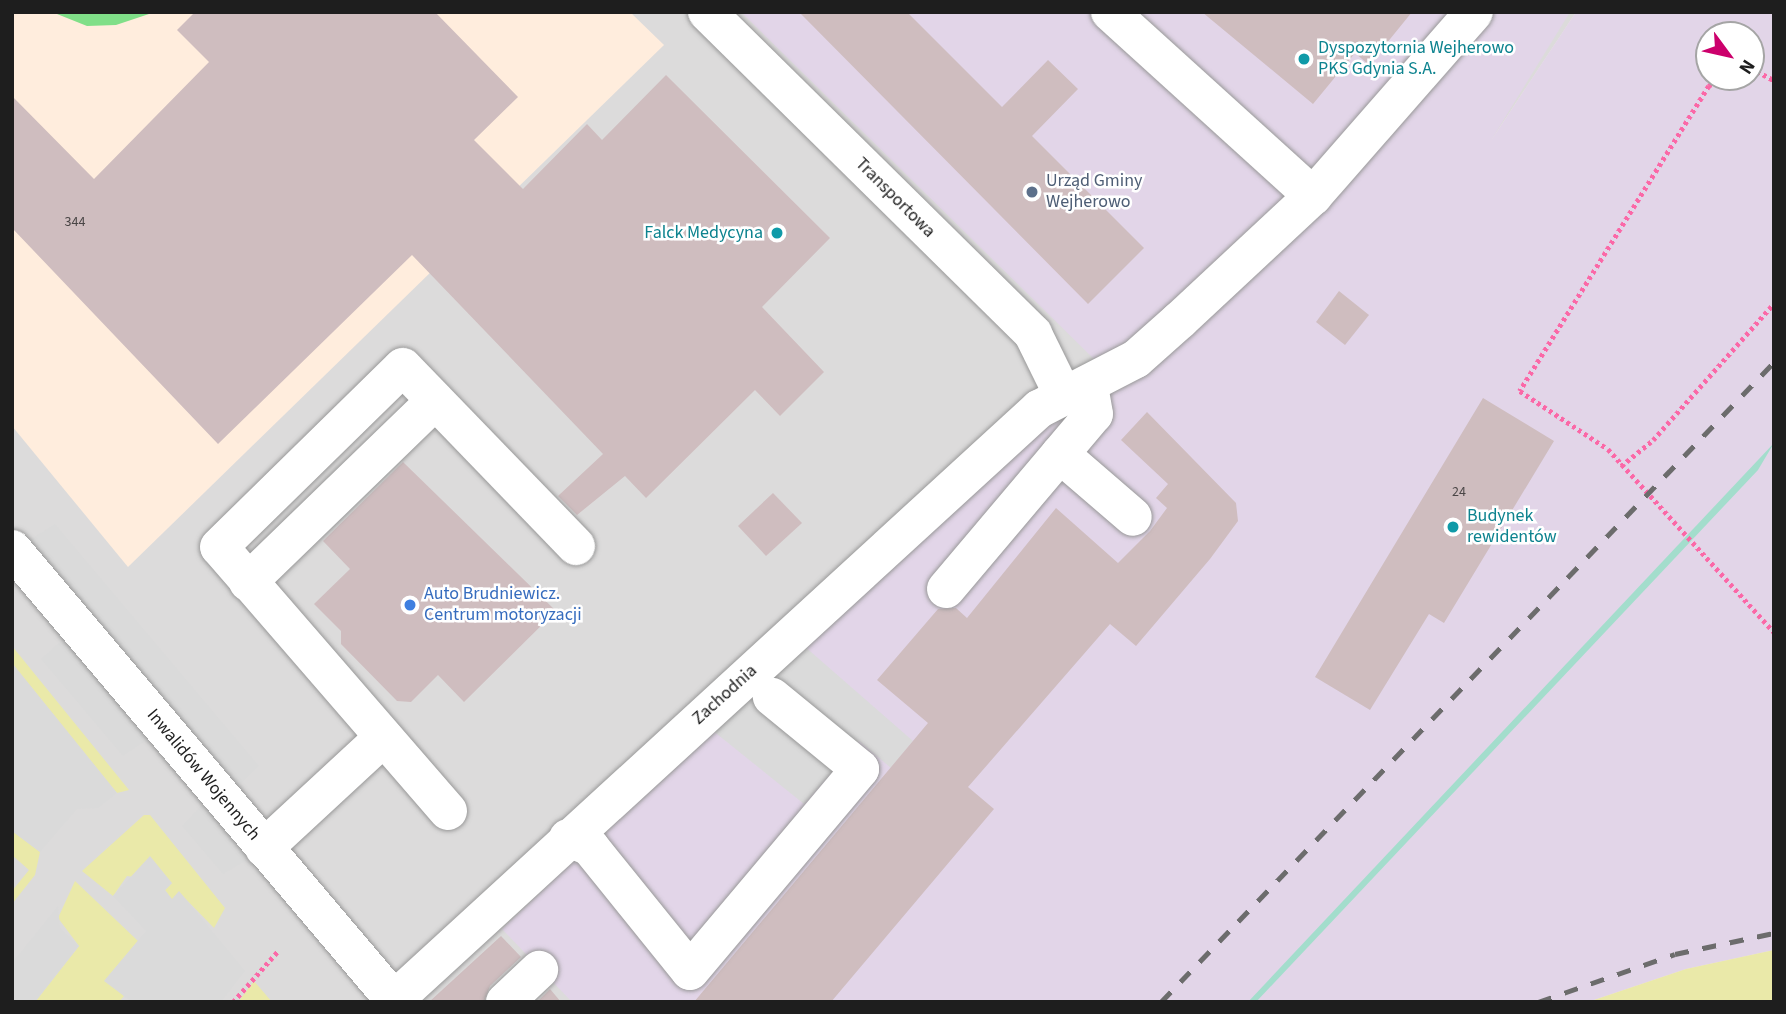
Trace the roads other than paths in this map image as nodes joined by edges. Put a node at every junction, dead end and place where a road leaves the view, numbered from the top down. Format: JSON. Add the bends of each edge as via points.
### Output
{"nodes":[{"id":1,"x":1110,"y":12,"type":"edge"},
{"id":2,"x":1474,"y":12,"type":"edge"},
{"id":3,"x":715,"y":15,"type":"edge"},
{"id":4,"x":1313,"y":195,"type":"junction"},
{"id":5,"x":1076,"y":391,"type":"junction"},
{"id":6,"x":435,"y":401,"type":"junction"},
{"id":7,"x":1060,"y":454,"type":"junction"},
{"id":8,"x":1133,"y":517,"type":"dead end"},
{"id":9,"x":576,"y":546,"type":"dead end"},
{"id":10,"x":12,"y":550,"type":"edge"},
{"id":11,"x":248,"y":582,"type":"junction"},
{"id":12,"x":947,"y":589,"type":"dead end"},
{"id":13,"x":772,"y":697,"type":"dead end"},
{"id":14,"x":384,"y":737,"type":"junction"},
{"id":15,"x":448,"y":811,"type":"dead end"},
{"id":16,"x":568,"y":838,"type":"junction"},
{"id":17,"x":264,"y":848,"type":"junction"},
{"id":18,"x":539,"y":970,"type":"dead end"},
{"id":19,"x":393,"y":1001,"type":"edge"},
{"id":20,"x":506,"y":1002,"type":"edge"}],
"edges":[{"from":1,"to":4,"type":"street"},
{"from":2,"to":4,"type":"street","name":"Zachodnia"},
{"from":3,"to":5,"type":"street","name":"Transportowa","via":[[1033,334]]},
{"from":4,"to":5,"type":"street","name":"Zachodnia","via":[[1136,359]]},
{"from":5,"to":7,"type":"street","via":[[1094,414]]},
{"from":5,"to":16,"type":"street","name":"Zachodnia","via":[[1039,410]]},
{"from":6,"to":9,"type":"street"},
{"from":6,"to":11,"type":"street"},
{"from":6,"to":11,"type":"street","via":[[403,367],[219,547]]},
{"from":7,"to":8,"type":"street"},
{"from":7,"to":12,"type":"street"},
{"from":10,"to":17,"type":"street","name":"Inwalidów Wojennych"},
{"from":11,"to":14,"type":"street"},
{"from":13,"to":16,"type":"street","via":[[860,769],[690,971],[590,847]]},
{"from":14,"to":15,"type":"street"},
{"from":14,"to":17,"type":"street"},
{"from":16,"to":19,"type":"street","name":"Zachodnia"},
{"from":17,"to":19,"type":"street","name":"Inwalidów Wojennych"},
{"from":18,"to":20,"type":"street"}]}
